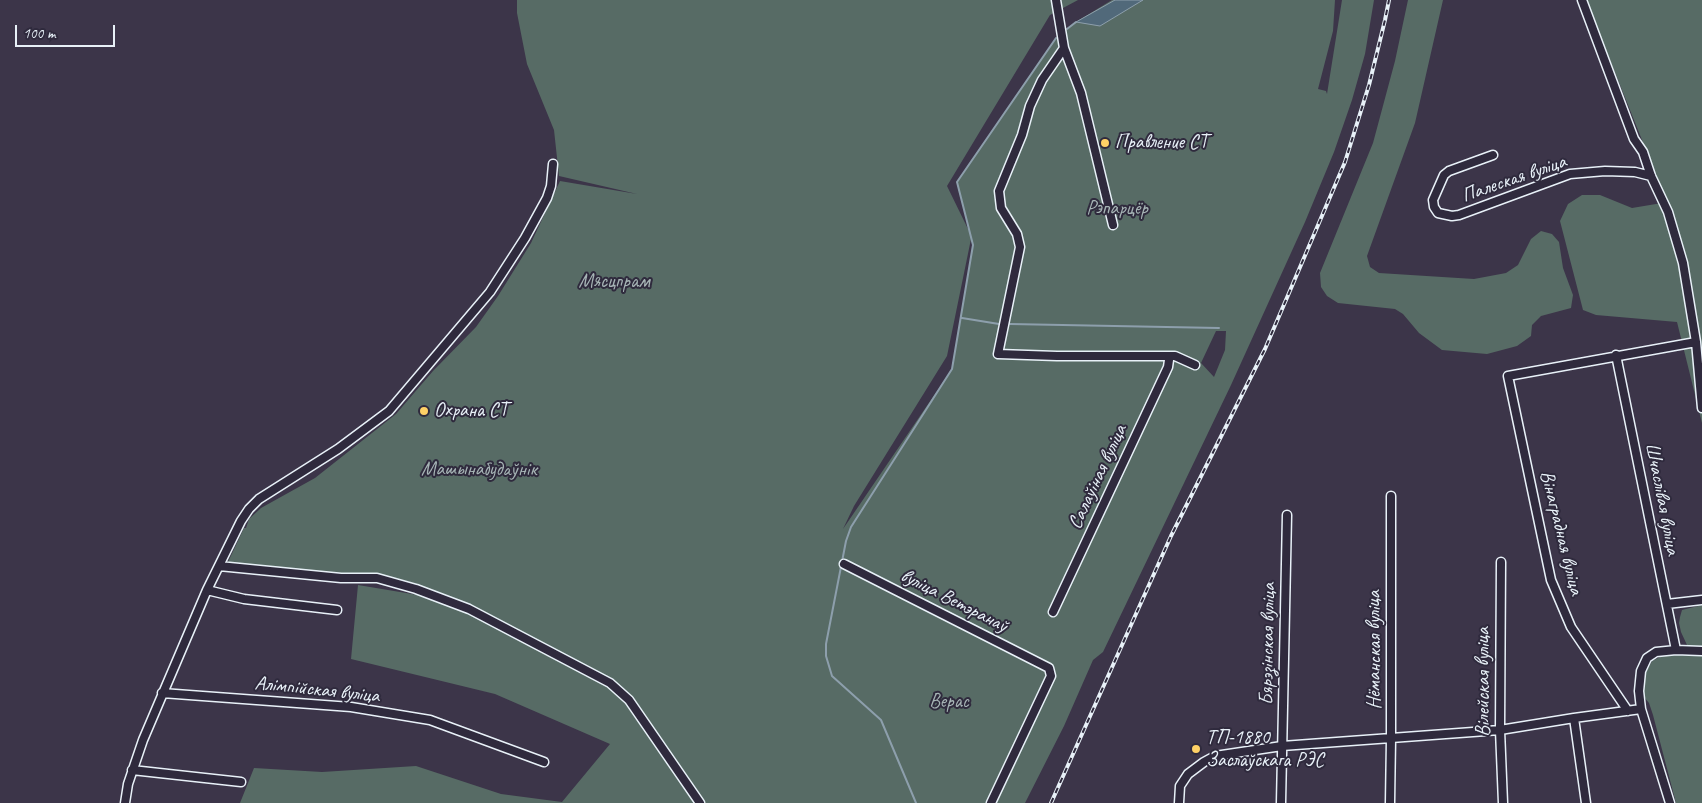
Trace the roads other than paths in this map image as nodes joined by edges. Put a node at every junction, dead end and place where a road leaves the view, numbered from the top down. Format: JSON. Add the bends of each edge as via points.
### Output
{"nodes":[{"id":1,"x":1056,"y":0,"type":"edge"},
{"id":2,"x":1582,"y":0,"type":"edge"},
{"id":3,"x":1064,"y":48,"type":"junction"},
{"id":4,"x":1493,"y":155,"type":"dead end"},
{"id":5,"x":552,"y":164,"type":"dead end"},
{"id":6,"x":1651,"y":176,"type":"junction"},
{"id":7,"x":1113,"y":225,"type":"dead end"},
{"id":8,"x":1696,"y":342,"type":"junction"},
{"id":9,"x":1616,"y":355,"type":"junction"},
{"id":10,"x":1168,"y":356,"type":"junction"},
{"id":11,"x":1195,"y":365,"type":"dead end"},
{"id":12,"x":1702,"y":408,"type":"edge"},
{"id":13,"x":1391,"y":496,"type":"dead end"},
{"id":14,"x":1287,"y":515,"type":"dead end"},
{"id":15,"x":1501,"y":562,"type":"dead end"},
{"id":16,"x":844,"y":564,"type":"dead end"},
{"id":17,"x":219,"y":566,"type":"junction"},
{"id":18,"x":207,"y":590,"type":"junction"},
{"id":19,"x":1702,"y":600,"type":"edge"},
{"id":20,"x":1667,"y":604,"type":"junction"},
{"id":21,"x":337,"y":610,"type":"dead end"},
{"id":22,"x":1053,"y":612,"type":"dead end"},
{"id":23,"x":1676,"y":650,"type":"junction"},
{"id":24,"x":1702,"y":651,"type":"edge"},
{"id":25,"x":162,"y":693,"type":"junction"},
{"id":26,"x":1641,"y":709,"type":"junction"},
{"id":27,"x":1628,"y":711,"type":"junction"},
{"id":28,"x":1574,"y":718,"type":"junction"},
{"id":29,"x":1500,"y":730,"type":"junction"},
{"id":30,"x":1392,"y":739,"type":"junction"},
{"id":31,"x":1282,"y":746,"type":"junction"},
{"id":32,"x":544,"y":762,"type":"dead end"},
{"id":33,"x":132,"y":770,"type":"junction"},
{"id":34,"x":241,"y":782,"type":"dead end"},
{"id":35,"x":125,"y":803,"type":"edge"},
{"id":36,"x":700,"y":803,"type":"edge"},
{"id":37,"x":991,"y":803,"type":"edge"},
{"id":38,"x":1179,"y":803,"type":"edge"},
{"id":39,"x":1281,"y":803,"type":"edge"},
{"id":40,"x":1390,"y":803,"type":"edge"},
{"id":41,"x":1504,"y":803,"type":"edge"},
{"id":42,"x":1586,"y":803,"type":"edge"},
{"id":43,"x":1670,"y":803,"type":"edge"}],
"edges":[{"from":1,"to":3,"type":"street"},
{"from":2,"to":6,"type":"street"},
{"from":3,"to":7,"type":"street","via":[[1081,92]]},
{"from":3,"to":10,"type":"street","via":[[1042,80],[1030,106],[999,192],[1001,208],[1017,234],[1020,247],[998,354]]},
{"from":4,"to":6,"type":"street","name":"Палеская вуліца","via":[[1444,175],[1433,200],[1438,213],[1459,215],[1570,174],[1605,171]]},
{"from":5,"to":17,"type":"street","via":[[547,198],[490,292],[389,411],[249,509]]},
{"from":6,"to":8,"type":"street","via":[[1668,212],[1683,262]]},
{"from":8,"to":9,"type":"street"},
{"from":8,"to":12,"type":"street"},
{"from":9,"to":20,"type":"street","name":"Шчаслівая вуліца"},
{"from":9,"to":27,"type":"street","name":"Вінаградная вуліца","via":[[1508,376],[1551,580],[1571,627]]},
{"from":10,"to":11,"type":"street","via":[[1180,357]]},
{"from":10,"to":22,"type":"street","name":"Салаўіная вуліца","via":[[1168,366]]},
{"from":13,"to":30,"type":"street","name":"Нёманская вуліца"},
{"from":14,"to":31,"type":"street","name":"Бярэзінская вуліца"},
{"from":15,"to":29,"type":"street","name":"Вілейская вуліца"},
{"from":16,"to":37,"type":"street","name":"вуліца Ветэранаў","via":[[1049,668],[1051,676]]},
{"from":17,"to":18,"type":"street"},
{"from":17,"to":36,"type":"street","via":[[341,578],[377,578],[469,608],[610,682],[629,700]]},
{"from":18,"to":21,"type":"street","via":[[244,599]]},
{"from":18,"to":25,"type":"street"},
{"from":19,"to":20,"type":"street"},
{"from":20,"to":23,"type":"street","name":"Шчаслівая вуліца"},
{"from":23,"to":24,"type":"street"},
{"from":23,"to":26,"type":"street","via":[[1656,652],[1646,658],[1639,680]]},
{"from":25,"to":32,"type":"street","name":"Алімпійская вуліца","via":[[351,707],[430,720]]},
{"from":25,"to":33,"type":"street"},
{"from":26,"to":27,"type":"street"},
{"from":26,"to":43,"type":"street"},
{"from":27,"to":28,"type":"street"},
{"from":28,"to":29,"type":"street"},
{"from":28,"to":42,"type":"street"},
{"from":29,"to":30,"type":"street"},
{"from":29,"to":41,"type":"street","name":"Вілейская вуліца"},
{"from":30,"to":31,"type":"street"},
{"from":30,"to":40,"type":"street","name":"Нёманская вуліца"},
{"from":31,"to":38,"type":"street","via":[[1215,756],[1204,762],[1188,774],[1180,786]]},
{"from":31,"to":39,"type":"street","name":"Бярэзінская вуліца"},
{"from":33,"to":34,"type":"street"},
{"from":33,"to":35,"type":"street"}]}
